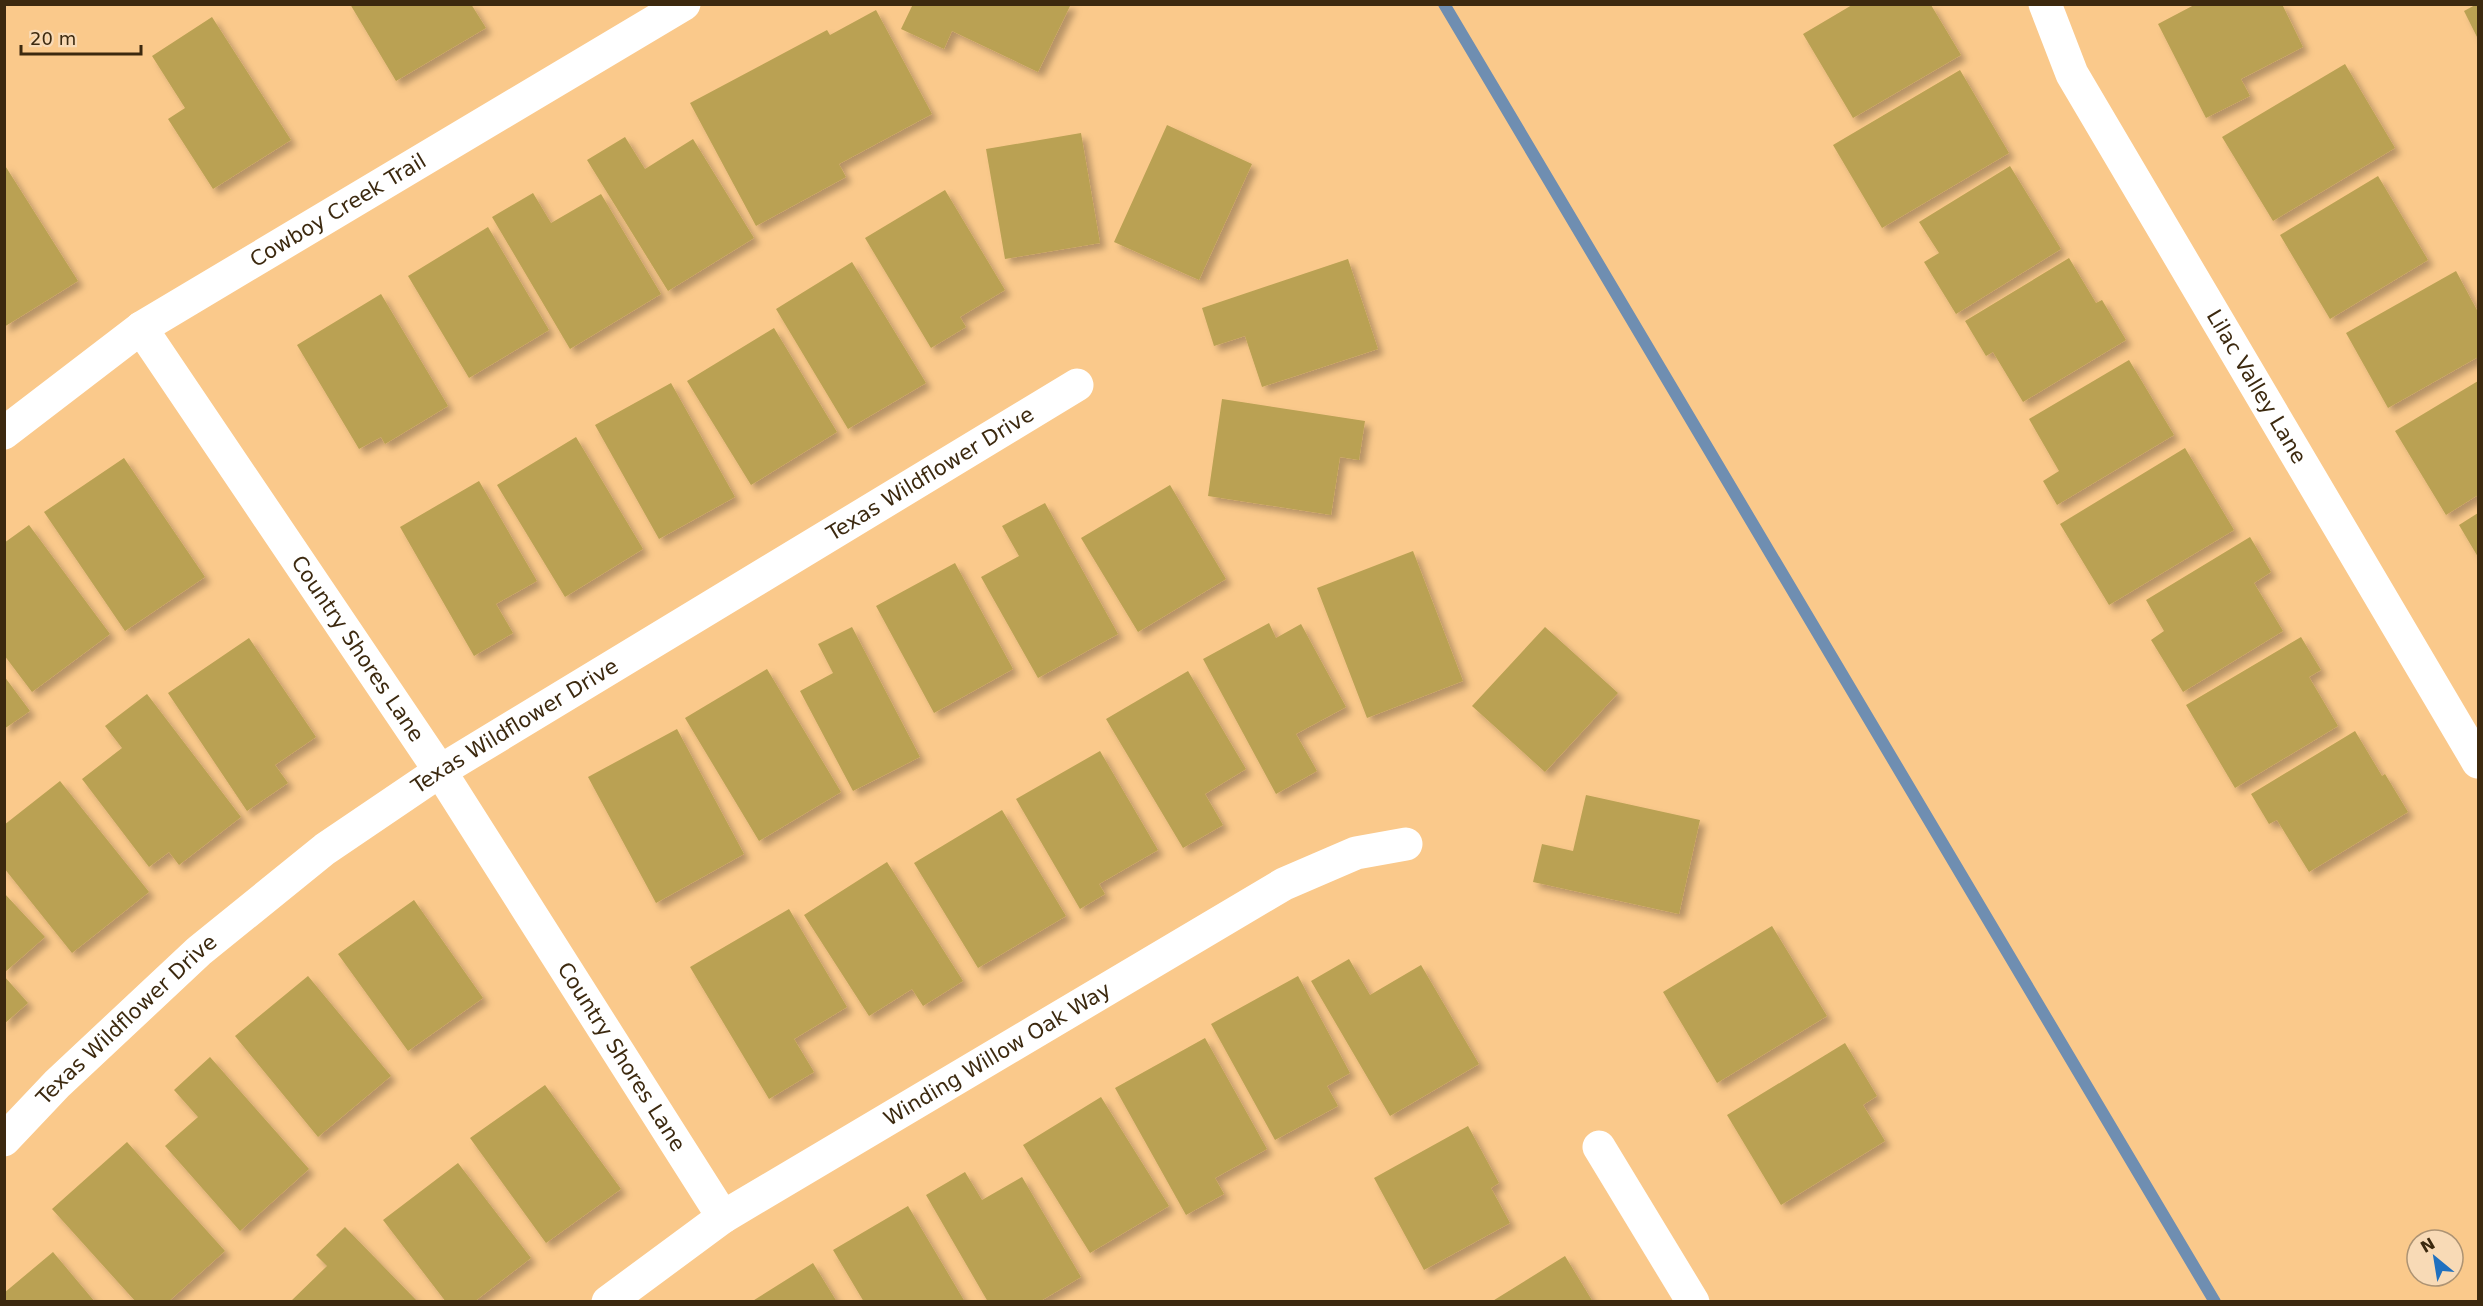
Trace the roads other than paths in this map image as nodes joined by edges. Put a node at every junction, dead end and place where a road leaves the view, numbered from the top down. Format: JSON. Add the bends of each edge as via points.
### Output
{"nodes":[{"id":1,"x":684,"y":4,"type":"edge"},
{"id":2,"x":2045,"y":4,"type":"edge"},
{"id":3,"x":141,"y":328,"type":"junction"},
{"id":4,"x":1077,"y":385,"type":"dead end"},
{"id":5,"x":4,"y":433,"type":"edge"},
{"id":6,"x":2478,"y":762,"type":"edge"},
{"id":7,"x":440,"y":771,"type":"junction"},
{"id":8,"x":1406,"y":844,"type":"dead end"},
{"id":9,"x":4,"y":1140,"type":"edge"},
{"id":10,"x":1599,"y":1147,"type":"dead end"},
{"id":11,"x":723,"y":1217,"type":"junction"},
{"id":12,"x":608,"y":1302,"type":"edge"},
{"id":13,"x":1693,"y":1302,"type":"edge"}],
"edges":[{"from":1,"to":3,"type":"street","name":"Cowboy Creek Trail"},
{"from":2,"to":6,"type":"street","name":"Lilac Valley Lane","via":[[2072,74]]},
{"from":3,"to":5,"type":"street","name":"Cowboy Creek Trail"},
{"from":3,"to":7,"type":"street","name":"Country Shores Lane"},
{"from":4,"to":7,"type":"street","name":"Texas Wildflower Drive"},
{"from":7,"to":9,"type":"street","name":"Texas Wildflower Drive","via":[[326,849],[199,951],[57,1084]]},
{"from":7,"to":11,"type":"street","name":"Country Shores Lane"},
{"from":8,"to":11,"type":"street","name":"Winding Willow Oak Way","via":[[1356,853],[1284,884]]},
{"from":10,"to":13,"type":"street"},
{"from":11,"to":12,"type":"street","name":"Winding Willow Oak Way"}]}
